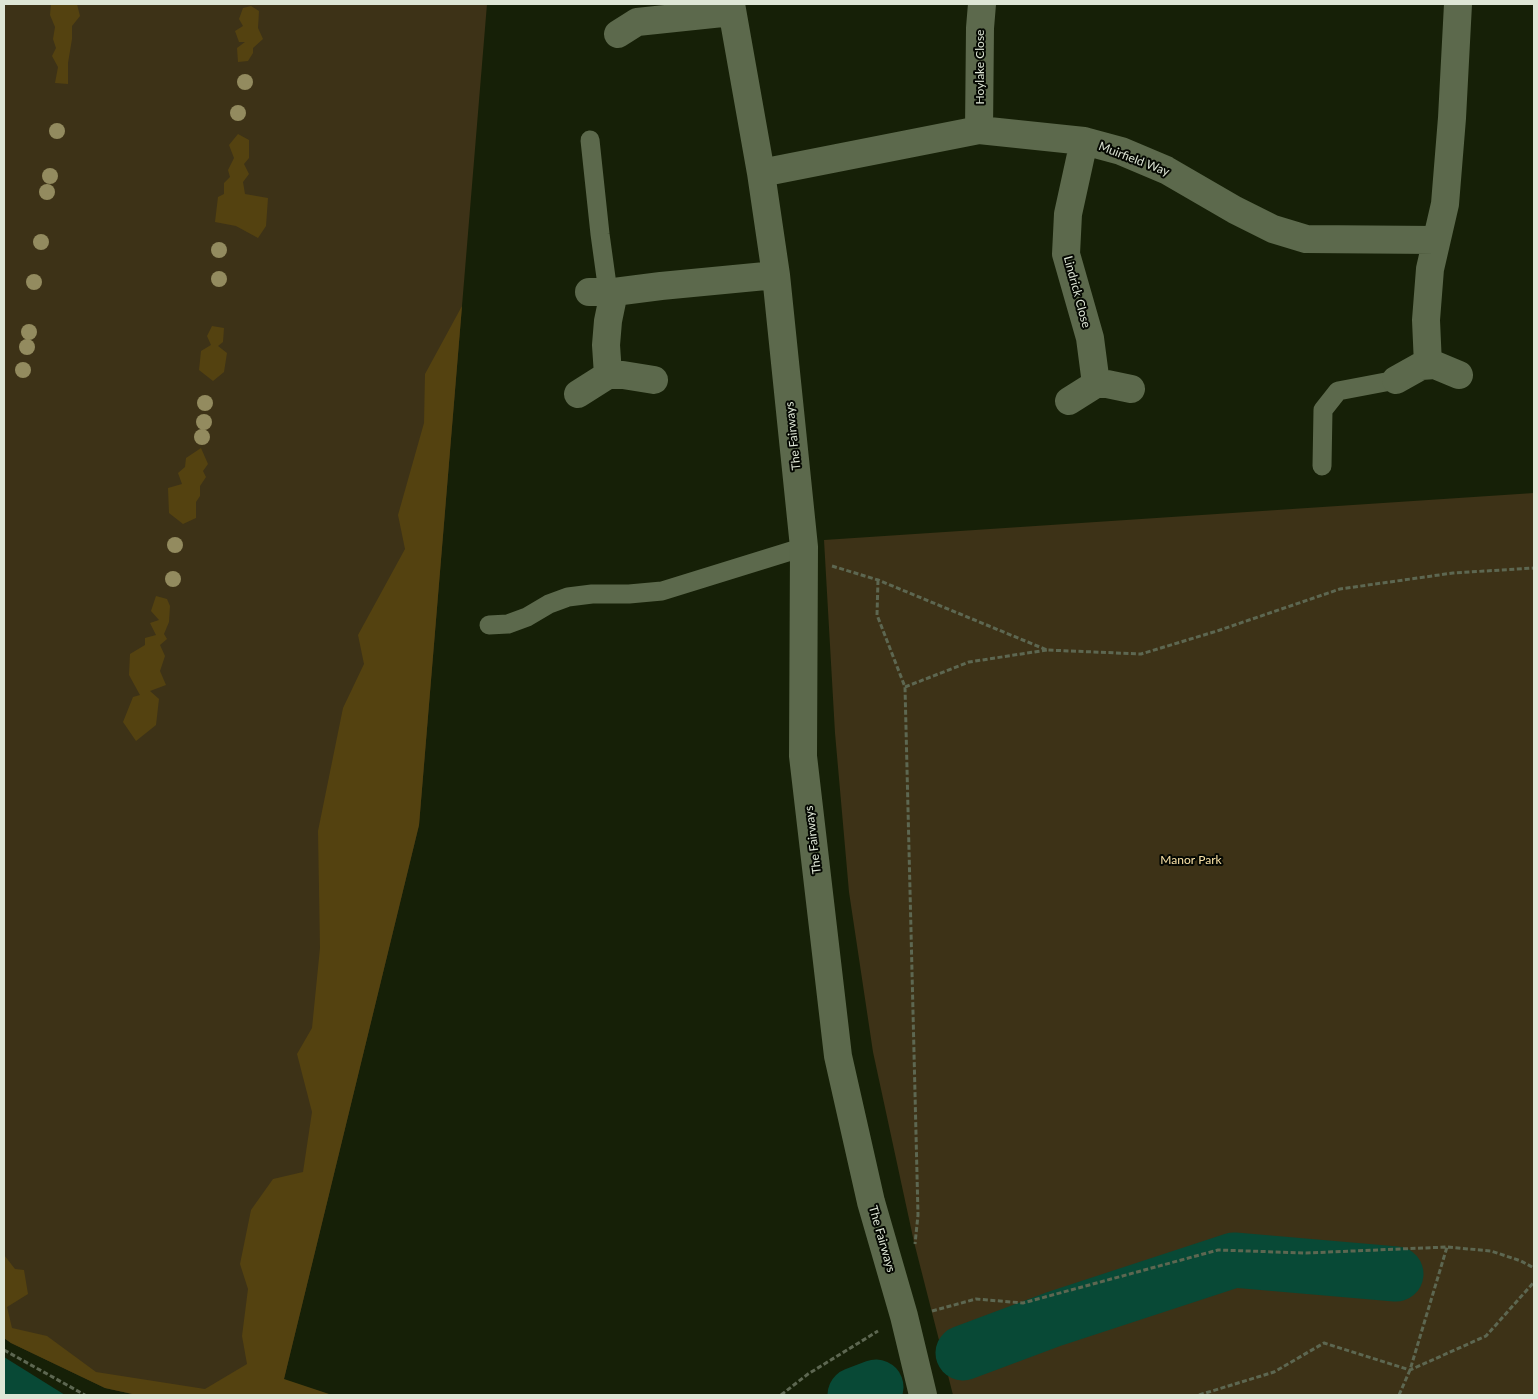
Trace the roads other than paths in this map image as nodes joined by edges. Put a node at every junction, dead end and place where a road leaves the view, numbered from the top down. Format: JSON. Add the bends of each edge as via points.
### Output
{"nodes":[{"id":1,"x":982,"y":4,"type":"edge"},
{"id":2,"x":1458,"y":4,"type":"edge"},
{"id":3,"x":731,"y":8,"type":"edge"},
{"id":4,"x":618,"y":34,"type":"dead end"},
{"id":5,"x":979,"y":130,"type":"junction"},
{"id":6,"x":590,"y":140,"type":"dead end"},
{"id":7,"x":1084,"y":141,"type":"junction"},
{"id":8,"x":761,"y":172,"type":"junction"},
{"id":9,"x":1436,"y":240,"type":"junction"},
{"id":10,"x":776,"y":275,"type":"junction"},
{"id":11,"x":604,"y":292,"type":"junction"},
{"id":12,"x":1428,"y":365,"type":"junction"},
{"id":13,"x":1459,"y":374,"type":"dead end"},
{"id":14,"x":608,"y":375,"type":"junction"},
{"id":15,"x":654,"y":380,"type":"dead end"},
{"id":16,"x":1396,"y":380,"type":"joint"},
{"id":17,"x":1096,"y":384,"type":"junction"},
{"id":18,"x":1131,"y":389,"type":"dead end"},
{"id":19,"x":578,"y":394,"type":"dead end"},
{"id":20,"x":1069,"y":401,"type":"dead end"},
{"id":21,"x":1322,"y":466,"type":"dead end"},
{"id":22,"x":804,"y":547,"type":"junction"},
{"id":23,"x":489,"y":625,"type":"dead end"},
{"id":24,"x":923,"y":1395,"type":"edge"}],
"edges":[{"from":1,"to":5,"type":"street","name":"Hoylake Close"},
{"from":2,"to":9,"type":"street","via":[[1445,204]]},
{"from":3,"to":4,"type":"street","name":"The Fairways","via":[[637,22]]},
{"from":3,"to":8,"type":"street","name":"The Fairways"},
{"from":5,"to":7,"type":"street","name":"Muirfield Way"},
{"from":5,"to":8,"type":"street","name":"Muirfield Way"},
{"from":6,"to":11,"type":"lane"},
{"from":7,"to":9,"type":"street","name":"Muirfield Way","via":[[1121,151],[1166,170],[1273,229],[1306,239]]},
{"from":7,"to":17,"type":"street","name":"Lindrick Close","via":[[1068,214],[1066,254],[1090,338]]},
{"from":8,"to":10,"type":"street","name":"The Fairways"},
{"from":9,"to":12,"type":"street","via":[[1427,303]]},
{"from":10,"to":11,"type":"street"},
{"from":10,"to":22,"type":"street","name":"The Fairways"},
{"from":11,"to":14,"type":"street","via":[[608,321]]},
{"from":12,"to":13,"type":"street"},
{"from":12,"to":16,"type":"street"},
{"from":14,"to":15,"type":"street"},
{"from":14,"to":19,"type":"street"},
{"from":16,"to":21,"type":"lane","via":[[1338,391],[1323,410]]},
{"from":17,"to":18,"type":"street"},
{"from":17,"to":20,"type":"street"},
{"from":22,"to":23,"type":"lane","via":[[662,591],[568,597],[508,624]]},
{"from":22,"to":24,"type":"street","name":"The Fairways","via":[[803,756],[838,1056],[871,1202]]}]}
